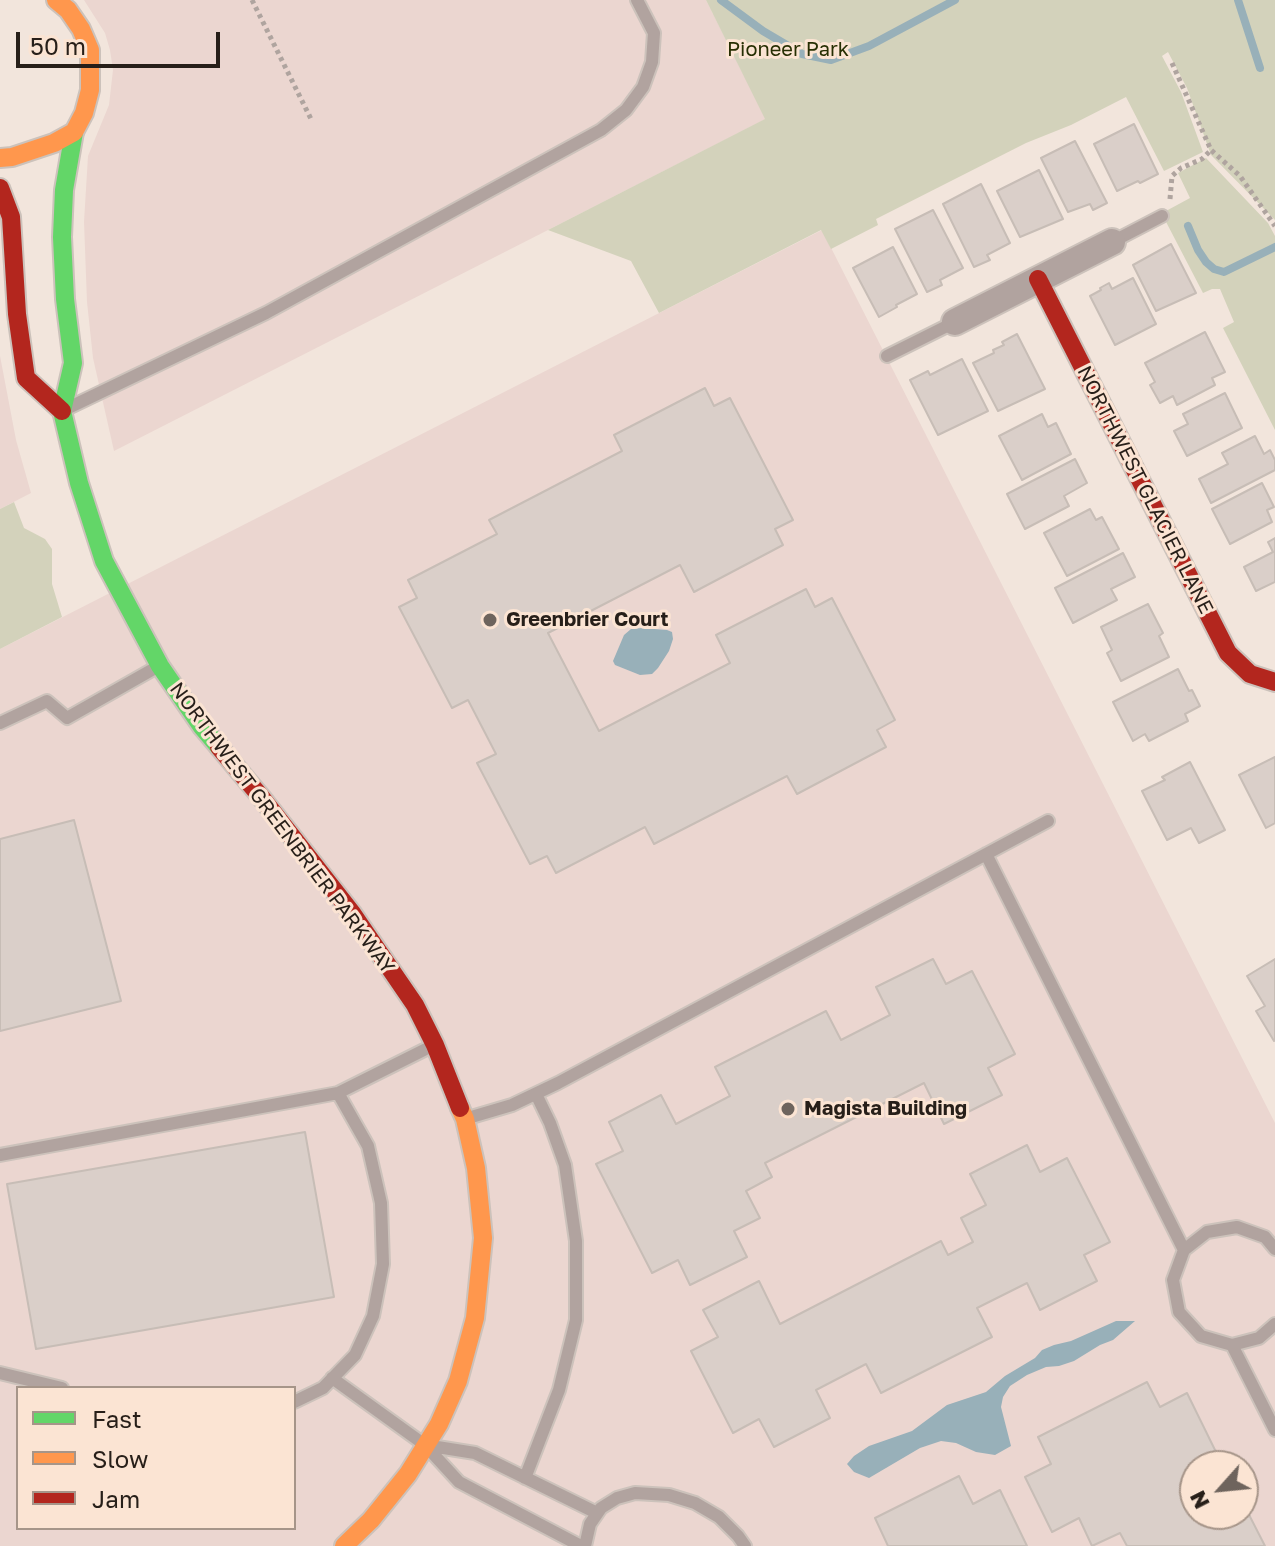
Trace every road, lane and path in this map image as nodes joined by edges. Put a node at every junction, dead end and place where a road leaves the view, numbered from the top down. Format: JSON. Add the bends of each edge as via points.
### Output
{"nodes":[{"id":1,"x":56,"y":0,"type":"edge"},
{"id":2,"x":252,"y":0,"type":"edge"},
{"id":3,"x":637,"y":0,"type":"edge"},
{"id":4,"x":1172,"y":63,"type":"dead end"},
{"id":5,"x":311,"y":119,"type":"dead end"},
{"id":6,"x":74,"y":132,"type":"junction"},
{"id":7,"x":1211,"y":150,"type":"junction"},
{"id":8,"x":0,"y":158,"type":"edge"},
{"id":9,"x":0,"y":188,"type":"edge"},
{"id":10,"x":1162,"y":216,"type":"joint"},
{"id":11,"x":1275,"y":226,"type":"edge"},
{"id":12,"x":1112,"y":242,"type":"joint"},
{"id":13,"x":1038,"y":279,"type":"junction"},
{"id":14,"x":955,"y":322,"type":"joint"},
{"id":15,"x":887,"y":356,"type":"dead end"},
{"id":16,"x":62,"y":411,"type":"junction"},
{"id":17,"x":160,"y":666,"type":"junction"},
{"id":18,"x":1273,"y":682,"type":"edge"},
{"id":19,"x":0,"y":723,"type":"edge"},
{"id":20,"x":1048,"y":821,"type":"dead end"},
{"id":21,"x":986,"y":854,"type":"junction"},
{"id":22,"x":435,"y":1045,"type":"junction"},
{"id":23,"x":338,"y":1093,"type":"junction"},
{"id":24,"x":536,"y":1094,"type":"junction"},
{"id":25,"x":465,"y":1119,"type":"junction"},
{"id":26,"x":0,"y":1155,"type":"edge"},
{"id":27,"x":1275,"y":1249,"type":"edge"},
{"id":28,"x":1184,"y":1250,"type":"junction"},
{"id":29,"x":1275,"y":1324,"type":"edge"},
{"id":30,"x":1232,"y":1345,"type":"junction"},
{"id":31,"x":0,"y":1373,"type":"edge"},
{"id":32,"x":332,"y":1378,"type":"junction"},
{"id":33,"x":54,"y":1386,"type":"edge"},
{"id":34,"x":296,"y":1401,"type":"edge"},
{"id":35,"x":1275,"y":1430,"type":"edge"},
{"id":36,"x":425,"y":1445,"type":"junction"},
{"id":37,"x":525,"y":1478,"type":"junction"},
{"id":38,"x":597,"y":1513,"type":"junction"},
{"id":39,"x":344,"y":1546,"type":"edge"},
{"id":40,"x":583,"y":1546,"type":"edge"},
{"id":41,"x":745,"y":1546,"type":"edge"}],
"edges":[{"from":1,"to":6,"type":"street","name":"NORTHWEST GREENBRIER PARKWAY","via":[[81,29],[90,50],[90,90]]},
{"from":2,"to":5,"type":"path"},
{"from":3,"to":16,"type":"lane","via":[[654,33],[652,62],[626,110],[601,130],[266,313]]},
{"from":4,"to":7,"type":"path"},
{"from":6,"to":8,"type":"street","via":[[36,150]]},
{"from":6,"to":16,"type":"street","name":"NORTHWEST GREENBRIER PARKWAY","via":[[62,237],[73,363]]},
{"from":7,"to":10,"type":"path","via":[[1172,176],[1171,197]]},
{"from":7,"to":11,"type":"path","via":[[1240,176]]},
{"from":9,"to":16,"type":"street","via":[[11,217],[26,378]]},
{"from":10,"to":12,"type":"lane"},
{"from":12,"to":13,"type":"street"},
{"from":13,"to":14,"type":"street"},
{"from":13,"to":18,"type":"street","name":"NORTHWEST GLACIER LANE","via":[[1228,653],[1250,674]]},
{"from":14,"to":15,"type":"lane"},
{"from":16,"to":17,"type":"street","name":"NORTHWEST GREENBRIER PARKWAY","via":[[104,561]]},
{"from":17,"to":19,"type":"lane","via":[[67,718],[47,701]]},
{"from":17,"to":22,"type":"street","name":"NORTHWEST GREENBRIER PARKWAY","via":[[202,727],[352,913],[415,1005]]},
{"from":20,"to":21,"type":"lane"},
{"from":21,"to":24,"type":"lane"},
{"from":21,"to":28,"type":"lane"},
{"from":22,"to":23,"type":"lane"},
{"from":22,"to":25,"type":"street","name":"NORTHWEST GREENBRIER PARKWAY"},
{"from":23,"to":26,"type":"lane"},
{"from":23,"to":32,"type":"lane","via":[[368,1146],[381,1203],[383,1264],[373,1316],[355,1355]]},
{"from":24,"to":25,"type":"lane"},
{"from":24,"to":37,"type":"lane","via":[[565,1165],[576,1241],[576,1320],[559,1390]]},
{"from":25,"to":36,"type":"street","name":"NORTHWEST GREENBRIER PARKWAY","via":[[483,1238],[475,1318],[458,1381]]},
{"from":27,"to":28,"type":"lane","via":[[1265,1237],[1237,1227],[1207,1232]]},
{"from":28,"to":30,"type":"lane","via":[[1173,1280],[1179,1312],[1201,1336]]},
{"from":29,"to":30,"type":"lane","via":[[1259,1338]]},
{"from":30,"to":35,"type":"lane"},
{"from":31,"to":33,"type":"lane"},
{"from":32,"to":34,"type":"lane"},
{"from":32,"to":36,"type":"lane"},
{"from":36,"to":37,"type":"lane","via":[[475,1453]]},
{"from":36,"to":39,"type":"street","name":"NORTHWEST GREENBRIER PARKWAY","via":[[408,1474]]},
{"from":36,"to":40,"type":"lane","via":[[459,1482]]},
{"from":37,"to":38,"type":"lane"},
{"from":38,"to":40,"type":"lane"},
{"from":38,"to":41,"type":"lane","via":[[612,1500],[635,1493],[669,1495],[719,1517]]}]}
